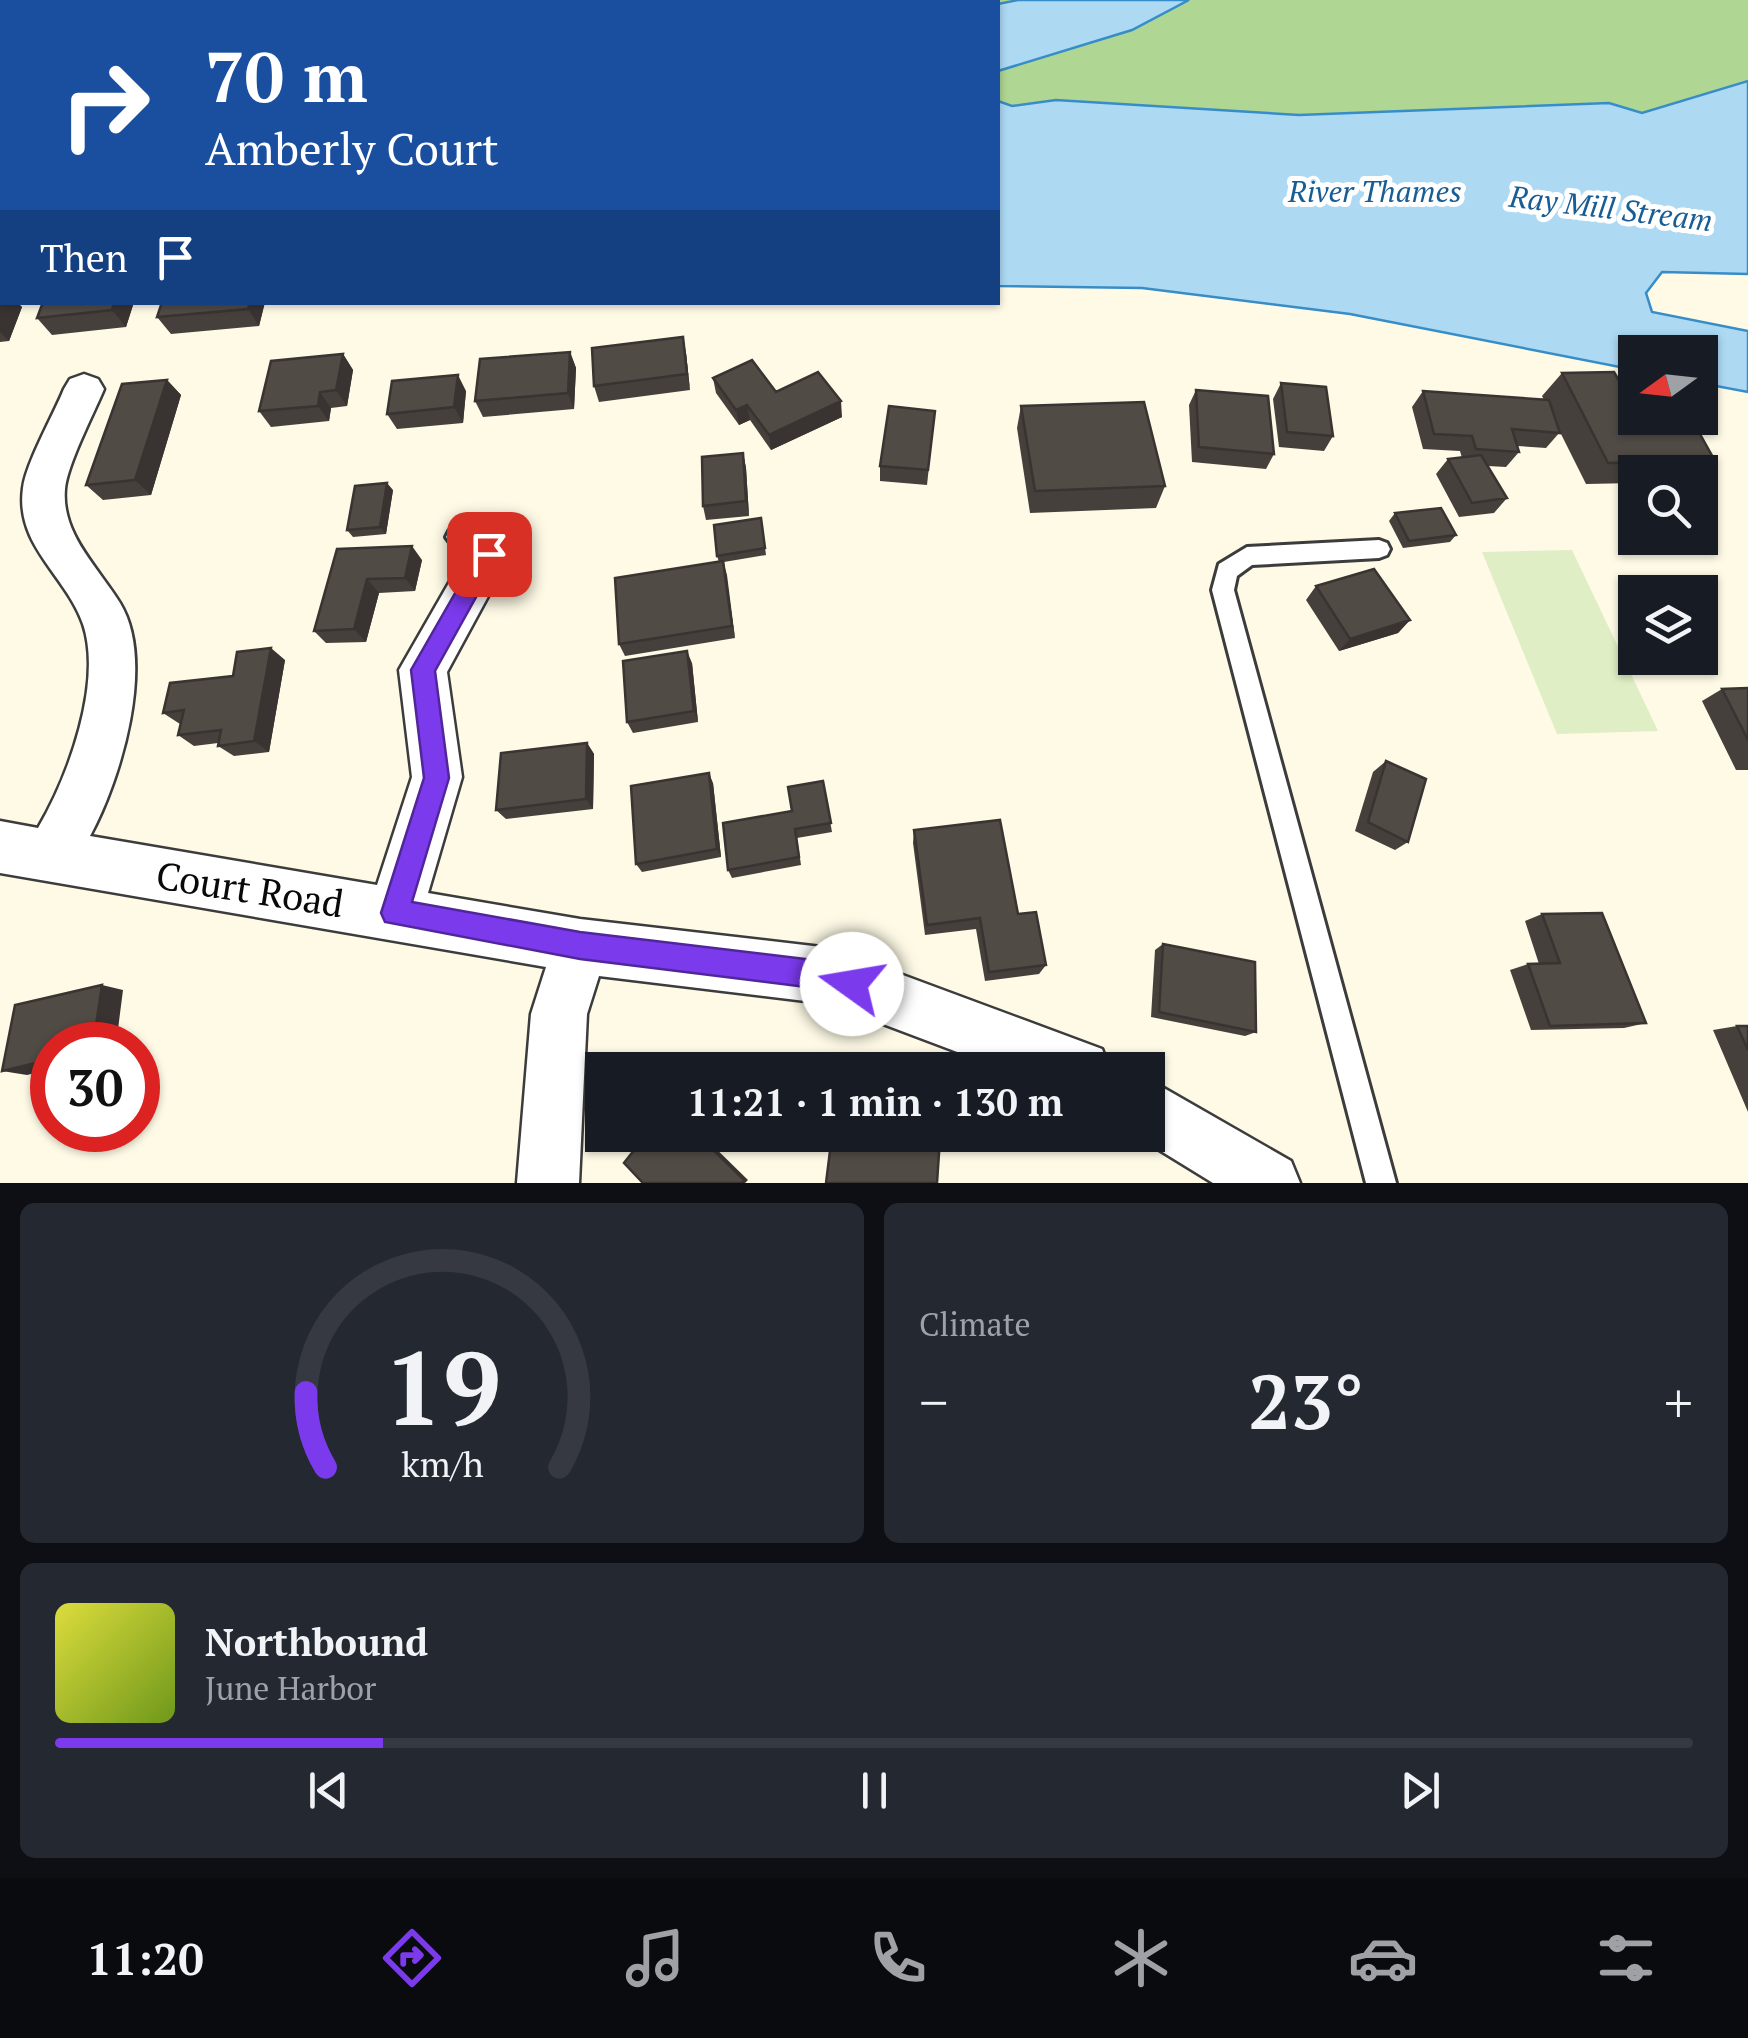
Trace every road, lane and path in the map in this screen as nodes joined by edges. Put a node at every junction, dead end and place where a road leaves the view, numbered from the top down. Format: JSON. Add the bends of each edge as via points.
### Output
{"nodes":[{"id":1,"x":84,"y":389,"type":"dead end"},
{"id":2,"x":487,"y":548,"type":"dead end"},
{"id":3,"x":1378,"y":549,"type":"dead end"},
{"id":4,"x":25,"y":851,"type":"edge"},
{"id":5,"x":395,"y":913,"type":"junction"},
{"id":6,"x":580,"y":946,"type":"junction"},
{"id":7,"x":1033,"y":1052,"type":"edge"},
{"id":8,"x":1165,"y":1119,"type":"edge"},
{"id":9,"x":548,"y":1183,"type":"edge"},
{"id":10,"x":1269,"y":1183,"type":"edge"},
{"id":11,"x":1380,"y":1183,"type":"edge"}],
"edges":[{"from":1,"to":4,"type":"street","via":[[44,487],[48,532],[104,619],[114,677],[84,796]]},
{"from":2,"to":5,"type":"street","via":[[423,670],[436,778]]},
{"from":3,"to":11,"type":"lane","via":[[1247,556],[1228,571],[1223,590]]},
{"from":4,"to":5,"type":"street","name":"Court Road"},
{"from":5,"to":6,"type":"street","name":"Court Road"},
{"from":6,"to":7,"type":"street","name":"Court Road","via":[[830,976]]},
{"from":6,"to":9,"type":"street","via":[[558,1014]]},
{"from":8,"to":10,"type":"street"}]}
